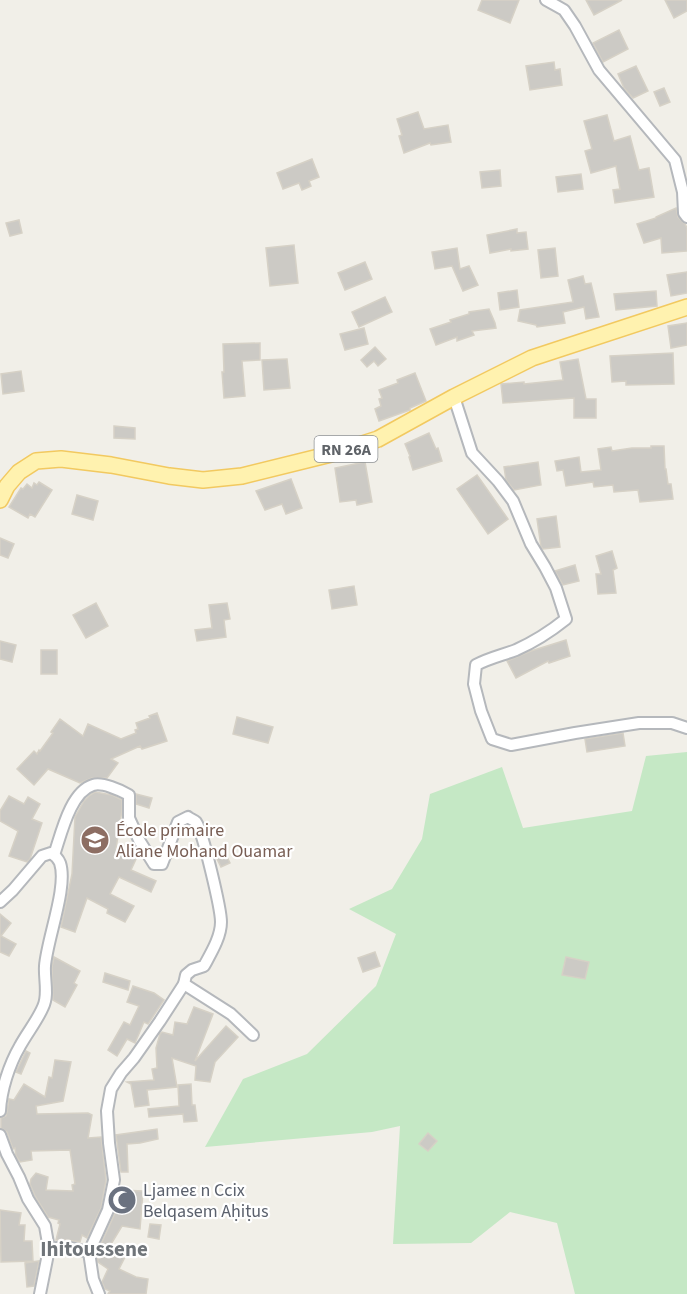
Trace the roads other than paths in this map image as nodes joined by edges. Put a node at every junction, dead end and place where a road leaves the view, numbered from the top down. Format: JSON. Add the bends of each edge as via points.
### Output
{"nodes":[{"id":1,"x":546,"y":0,"type":"edge"},
{"id":2,"x":687,"y":217,"type":"edge"},
{"id":3,"x":687,"y":307,"type":"edge"},
{"id":4,"x":454,"y":397,"type":"junction"},
{"id":5,"x":0,"y":500,"type":"edge"},
{"id":6,"x":687,"y":728,"type":"edge"},
{"id":7,"x":54,"y":855,"type":"junction"},
{"id":8,"x":0,"y":902,"type":"edge"},
{"id":9,"x":184,"y":984,"type":"junction"},
{"id":10,"x":253,"y":1035,"type":"dead end"},
{"id":11,"x":0,"y":1112,"type":"edge"},
{"id":12,"x":0,"y":1135,"type":"edge"},
{"id":13,"x":49,"y":1249,"type":"junction"},
{"id":14,"x":88,"y":1252,"type":"junction"},
{"id":15,"x":40,"y":1294,"type":"edge"},
{"id":16,"x":99,"y":1294,"type":"edge"}],
"edges":[{"from":1,"to":2,"type":"street","via":[[564,10],[599,70],[675,160]]},
{"from":3,"to":4,"type":"main road","number":"RN 26A","via":[[532,358]]},
{"from":4,"to":5,"type":"main road","number":"RN 26A","via":[[378,439],[242,476],[202,480],[61,459],[36,461],[19,472]]},
{"from":4,"to":6,"type":"street","via":[[472,453],[513,501],[556,588],[566,619],[516,650],[476,665],[474,684],[492,739],[511,745],[639,723],[672,723]]},
{"from":7,"to":8,"type":"street","via":[[42,856]]},
{"from":7,"to":9,"type":"street","via":[[71,807],[94,784],[129,795],[129,818],[154,864],[162,864],[178,822],[188,817],[195,822],[203,840],[221,925],[204,966],[186,975]]},
{"from":7,"to":11,"type":"street","via":[[61,864],[62,883],[45,966],[44,1005],[12,1062]]},
{"from":9,"to":10,"type":"street","via":[[231,1014]]},
{"from":9,"to":14,"type":"street","via":[[111,1089],[107,1111],[114,1180],[108,1210]]},
{"from":12,"to":13,"type":"street","via":[[28,1199],[45,1226]]},
{"from":13,"to":14,"type":"street","via":[[66,1247]]},
{"from":13,"to":15,"type":"street"},
{"from":14,"to":16,"type":"street"}]}
